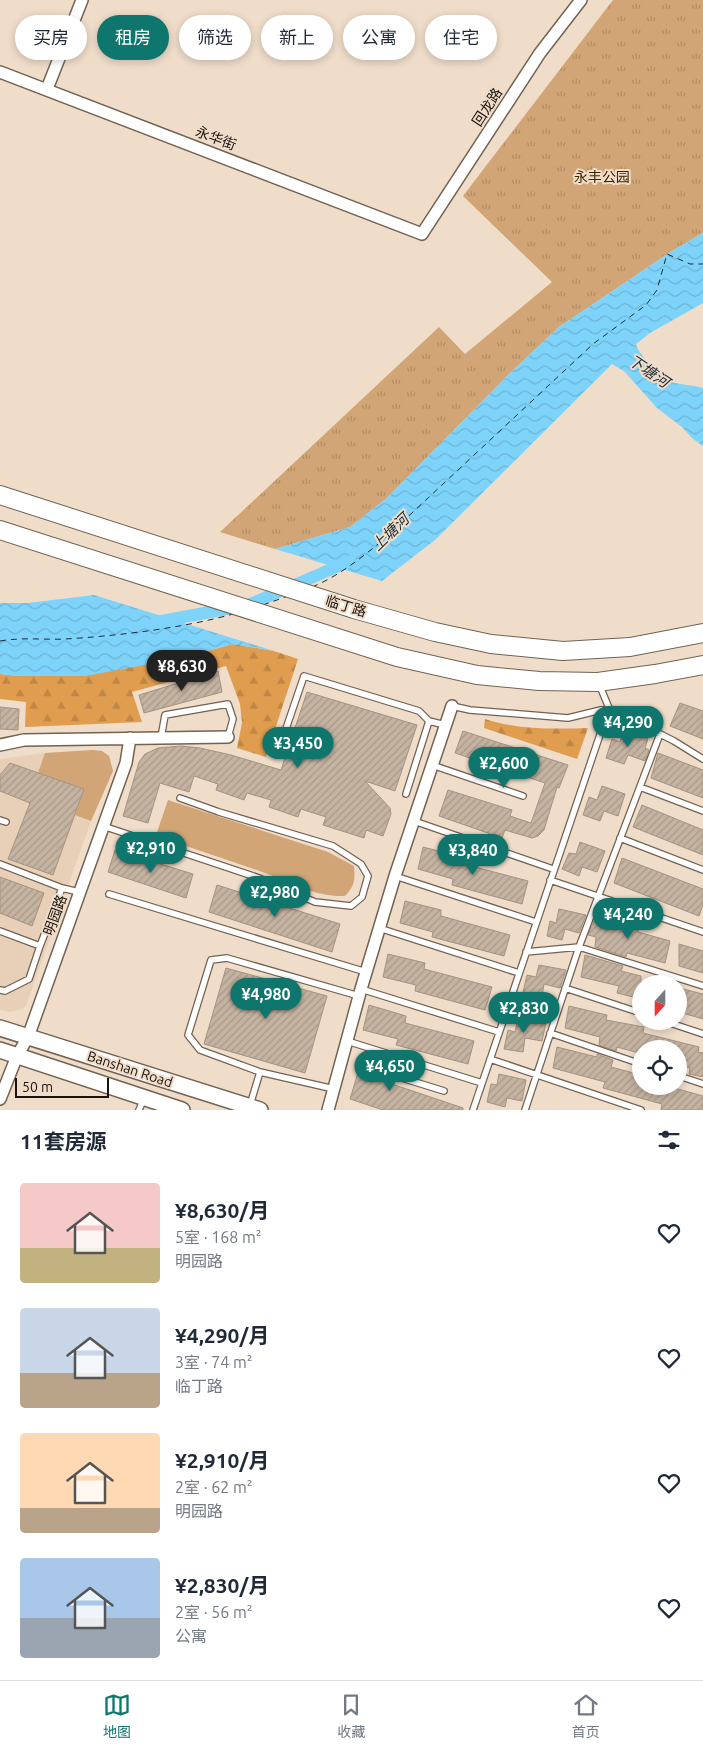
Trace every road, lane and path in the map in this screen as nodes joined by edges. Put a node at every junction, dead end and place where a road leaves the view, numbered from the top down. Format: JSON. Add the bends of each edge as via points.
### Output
{"nodes":[{"id":1,"x":82,"y":0,"type":"edge"},
{"id":2,"x":581,"y":0,"type":"edge"},
{"id":3,"x":0,"y":72,"type":"edge"},
{"id":4,"x":47,"y":89,"type":"junction"},
{"id":5,"x":422,"y":234,"type":"joint"},
{"id":6,"x":0,"y":495,"type":"edge"},
{"id":7,"x":0,"y":530,"type":"edge"},
{"id":8,"x":703,"y":633,"type":"edge"},
{"id":9,"x":699,"y":670,"type":"edge"},
{"id":10,"x":598,"y":682,"type":"junction"},
{"id":11,"x":452,"y":706,"type":"joint"},
{"id":12,"x":609,"y":708,"type":"junction"},
{"id":13,"x":429,"y":721,"type":"junction"},
{"id":14,"x":445,"y":725,"type":"junction"},
{"id":15,"x":660,"y":734,"type":"junction"},
{"id":16,"x":228,"y":737,"type":"joint"},
{"id":17,"x":130,"y":738,"type":"junction"},
{"id":18,"x":161,"y":738,"type":"junction"},
{"id":19,"x":0,"y":745,"type":"edge"},
{"id":20,"x":277,"y":755,"type":"dead end"},
{"id":21,"x":703,"y":759,"type":"edge"},
{"id":22,"x":432,"y":765,"type":"junction"},
{"id":23,"x":640,"y":786,"type":"junction"},
{"id":24,"x":406,"y":794,"type":"dead end"},
{"id":25,"x":523,"y":796,"type":"dead end"},
{"id":26,"x":180,"y":798,"type":"dead end"},
{"id":27,"x":703,"y":811,"type":"edge"},
{"id":28,"x":413,"y":821,"type":"junction"},
{"id":29,"x":103,"y":826,"type":"junction"},
{"id":30,"x":620,"y":838,"type":"junction"},
{"id":31,"x":0,"y":864,"type":"edge"},
{"id":32,"x":554,"y":869,"type":"junction"},
{"id":33,"x":703,"y":870,"type":"edge"},
{"id":34,"x":395,"y":876,"type":"junction"},
{"id":35,"x":550,"y":880,"type":"junction"},
{"id":36,"x":62,"y":888,"type":"junction"},
{"id":37,"x":79,"y":892,"type":"junction"},
{"id":38,"x":109,"y":894,"type":"dead end"},
{"id":39,"x":598,"y":896,"type":"junction"},
{"id":40,"x":536,"y":922,"type":"junction"},
{"id":41,"x":379,"y":928,"type":"junction"},
{"id":42,"x":0,"y":931,"type":"edge"},
{"id":43,"x":703,"y":932,"type":"edge"},
{"id":44,"x":40,"y":946,"type":"junction"},
{"id":45,"x":579,"y":946,"type":"junction"},
{"id":46,"x":526,"y":952,"type":"junction"},
{"id":47,"x":366,"y":972,"type":"junction"},
{"id":48,"x":519,"y":973,"type":"junction"},
{"id":49,"x":703,"y":986,"type":"edge"},
{"id":50,"x":565,"y":988,"type":"junction"},
{"id":51,"x":0,"y":990,"type":"edge"},
{"id":52,"x":360,"y":992,"type":"junction"},
{"id":53,"x":507,"y":1008,"type":"junction"},
{"id":54,"x":557,"y":1011,"type":"junction"},
{"id":55,"x":632,"y":1011,"type":"edge"},
{"id":56,"x":0,"y":1028,"type":"edge"},
{"id":57,"x":688,"y":1029,"type":"edge"},
{"id":58,"x":499,"y":1032,"type":"junction"},
{"id":59,"x":550,"y":1033,"type":"junction"},
{"id":60,"x":703,"y":1034,"type":"edge"},
{"id":61,"x":28,"y":1036,"type":"junction"},
{"id":62,"x":347,"y":1041,"type":"junction"},
{"id":63,"x":0,"y":1050,"type":"edge"},
{"id":64,"x":17,"y":1056,"type":"junction"},
{"id":65,"x":398,"y":1057,"type":"junction"},
{"id":66,"x":490,"y":1059,"type":"junction"},
{"id":67,"x":632,"y":1061,"type":"edge"},
{"id":68,"x":260,"y":1072,"type":"junction"},
{"id":69,"x":536,"y":1075,"type":"junction"},
{"id":70,"x":687,"y":1079,"type":"edge"},
{"id":71,"x":482,"y":1083,"type":"junction"},
{"id":72,"x":703,"y":1084,"type":"edge"},
{"id":73,"x":334,"y":1089,"type":"junction"},
{"id":74,"x":444,"y":1091,"type":"dead end"},
{"id":75,"x":0,"y":1099,"type":"edge"},
{"id":76,"x":142,"y":1104,"type":"edge"},
{"id":77,"x":255,"y":1108,"type":"edge"},
{"id":78,"x":182,"y":1110,"type":"edge"},
{"id":79,"x":328,"y":1110,"type":"edge"},
{"id":80,"x":473,"y":1110,"type":"edge"},
{"id":81,"x":525,"y":1110,"type":"edge"},
{"id":82,"x":641,"y":1110,"type":"edge"}],
"edges":[{"from":1,"to":4,"type":"street"},
{"from":2,"to":5,"type":"street","name":"回龙路","via":[[540,53]]},
{"from":3,"to":4,"type":"street","name":"永华街"},
{"from":4,"to":5,"type":"street","name":"永华街"},
{"from":6,"to":8,"type":"main road","name":"临丁路","via":[[354,609],[491,644],[563,651],[630,646]]},
{"from":7,"to":10,"type":"main road","via":[[397,658],[477,675]]},
{"from":9,"to":10,"type":"main road"},
{"from":10,"to":12,"type":"lane"},
{"from":11,"to":12,"type":"lane","via":[[568,718]]},
{"from":11,"to":14,"type":"street"},
{"from":12,"to":15,"type":"lane"},
{"from":12,"to":32,"type":"lane"},
{"from":13,"to":14,"type":"lane"},
{"from":13,"to":20,"type":"lane","via":[[419,711],[304,676]]},
{"from":13,"to":24,"type":"lane"},
{"from":14,"to":22,"type":"street"},
{"from":15,"to":21,"type":"lane"},
{"from":15,"to":23,"type":"lane"},
{"from":16,"to":18,"type":"street"},
{"from":16,"to":18,"type":"lane","via":[[233,719],[228,704],[165,715]]},
{"from":17,"to":18,"type":"street"},
{"from":17,"to":19,"type":"street","via":[[24,740]]},
{"from":17,"to":29,"type":"street","name":"明园路","via":[[126,762]]},
{"from":22,"to":25,"type":"lane"},
{"from":22,"to":28,"type":"street"},
{"from":23,"to":27,"type":"lane"},
{"from":23,"to":30,"type":"lane"},
{"from":26,"to":29,"type":"lane","via":[[333,846],[362,864],[368,876],[362,897],[350,906],[315,902],[259,878]]},
{"from":28,"to":32,"type":"lane"},
{"from":28,"to":34,"type":"street"},
{"from":29,"to":37,"type":"street","name":"明园路"},
{"from":30,"to":33,"type":"lane"},
{"from":30,"to":39,"type":"lane"},
{"from":31,"to":36,"type":"lane"},
{"from":32,"to":35,"type":"lane"},
{"from":34,"to":40,"type":"lane"},
{"from":34,"to":41,"type":"street"},
{"from":35,"to":39,"type":"lane"},
{"from":35,"to":40,"type":"lane"},
{"from":36,"to":37,"type":"lane"},
{"from":36,"to":44,"type":"lane"},
{"from":37,"to":61,"type":"street","name":"明园路"},
{"from":38,"to":47,"type":"lane"},
{"from":39,"to":43,"type":"lane"},
{"from":39,"to":45,"type":"lane"},
{"from":40,"to":46,"type":"lane"},
{"from":41,"to":47,"type":"street"},
{"from":41,"to":48,"type":"lane"},
{"from":42,"to":44,"type":"lane"},
{"from":44,"to":51,"type":"lane","via":[[29,979],[5,991]]},
{"from":45,"to":46,"type":"lane"},
{"from":45,"to":49,"type":"lane"},
{"from":45,"to":50,"type":"lane"},
{"from":46,"to":48,"type":"lane"},
{"from":47,"to":52,"type":"street"},
{"from":48,"to":53,"type":"lane"},
{"from":50,"to":54,"type":"lane"},
{"from":50,"to":55,"type":"lane"},
{"from":52,"to":58,"type":"lane"},
{"from":52,"to":62,"type":"street"},
{"from":52,"to":68,"type":"lane","via":[[226,958],[211,960],[188,1034],[200,1050]]},
{"from":53,"to":54,"type":"lane"},
{"from":53,"to":58,"type":"lane"},
{"from":54,"to":59,"type":"lane"},
{"from":56,"to":61,"type":"main road","name":"Banshan Road"},
{"from":57,"to":60,"type":"lane"},
{"from":58,"to":66,"type":"lane"},
{"from":59,"to":67,"type":"lane"},
{"from":59,"to":69,"type":"lane"},
{"from":61,"to":64,"type":"street","name":"明园路"},
{"from":61,"to":77,"type":"main road","name":"Banshan Road"},
{"from":62,"to":65,"type":"lane"},
{"from":62,"to":73,"type":"street"},
{"from":63,"to":64,"type":"main road","name":"Banshan Road"},
{"from":64,"to":75,"type":"street","name":"明园路"},
{"from":64,"to":76,"type":"main road","name":"Banshan Road"},
{"from":65,"to":71,"type":"lane"},
{"from":65,"to":74,"type":"lane","via":[[402,1078]]},
{"from":66,"to":69,"type":"lane"},
{"from":66,"to":71,"type":"lane"},
{"from":68,"to":73,"type":"lane"},
{"from":68,"to":77,"type":"lane"},
{"from":69,"to":81,"type":"lane"},
{"from":69,"to":82,"type":"lane"},
{"from":70,"to":72,"type":"lane"},
{"from":71,"to":80,"type":"lane"},
{"from":73,"to":79,"type":"street"},
{"from":76,"to":78,"type":"main road","name":"Banshan Road"}]}
